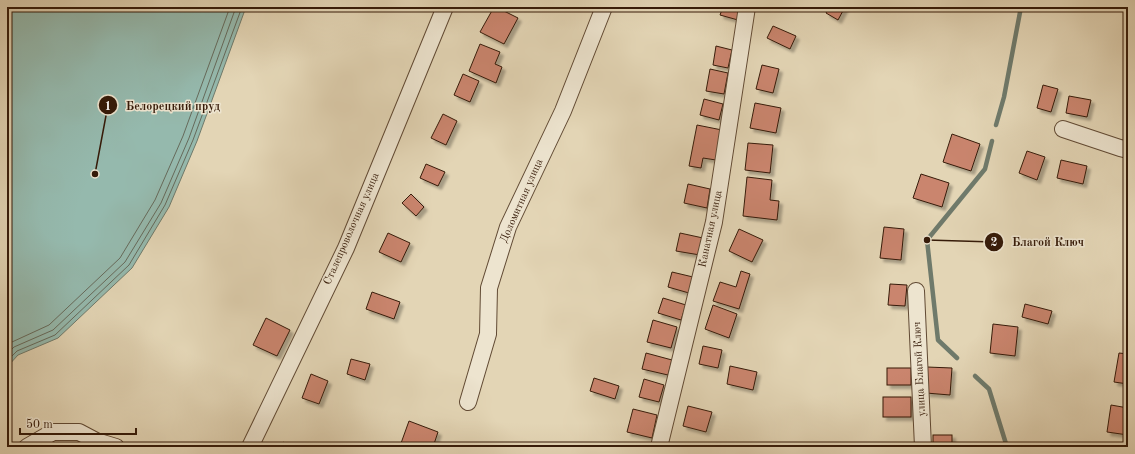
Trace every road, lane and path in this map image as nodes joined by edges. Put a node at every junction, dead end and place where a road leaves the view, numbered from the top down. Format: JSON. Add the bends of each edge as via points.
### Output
{"nodes":[{"id":1,"x":445,"y":7,"type":"edge"},
{"id":2,"x":604,"y":7,"type":"edge"},
{"id":3,"x":747,"y":7,"type":"edge"},
{"id":4,"x":1063,"y":129,"type":"dead end"},
{"id":5,"x":1128,"y":150,"type":"edge"},
{"id":6,"x":916,"y":291,"type":"dead end"},
{"id":7,"x":468,"y":402,"type":"dead end"},
{"id":8,"x":27,"y":447,"type":"edge"},
{"id":9,"x":116,"y":447,"type":"edge"},
{"id":10,"x":250,"y":447,"type":"edge"},
{"id":11,"x":659,"y":447,"type":"edge"},
{"id":12,"x":923,"y":447,"type":"edge"}],
"edges":[{"from":1,"to":10,"type":"street","name":"Сталепроволочная улица","via":[[346,248]]},
{"from":2,"to":7,"type":"street","name":"Доломитная улица","via":[[563,111],[508,227],[489,288],[488,334]]},
{"from":3,"to":11,"type":"street","name":"Канатная улица","via":[[714,222]]},
{"from":4,"to":5,"type":"street"},
{"from":6,"to":12,"type":"street","name":"улица Благой Ключ"},
{"from":8,"to":9,"type":"street","via":[[53,432],[78,432]]}]}
